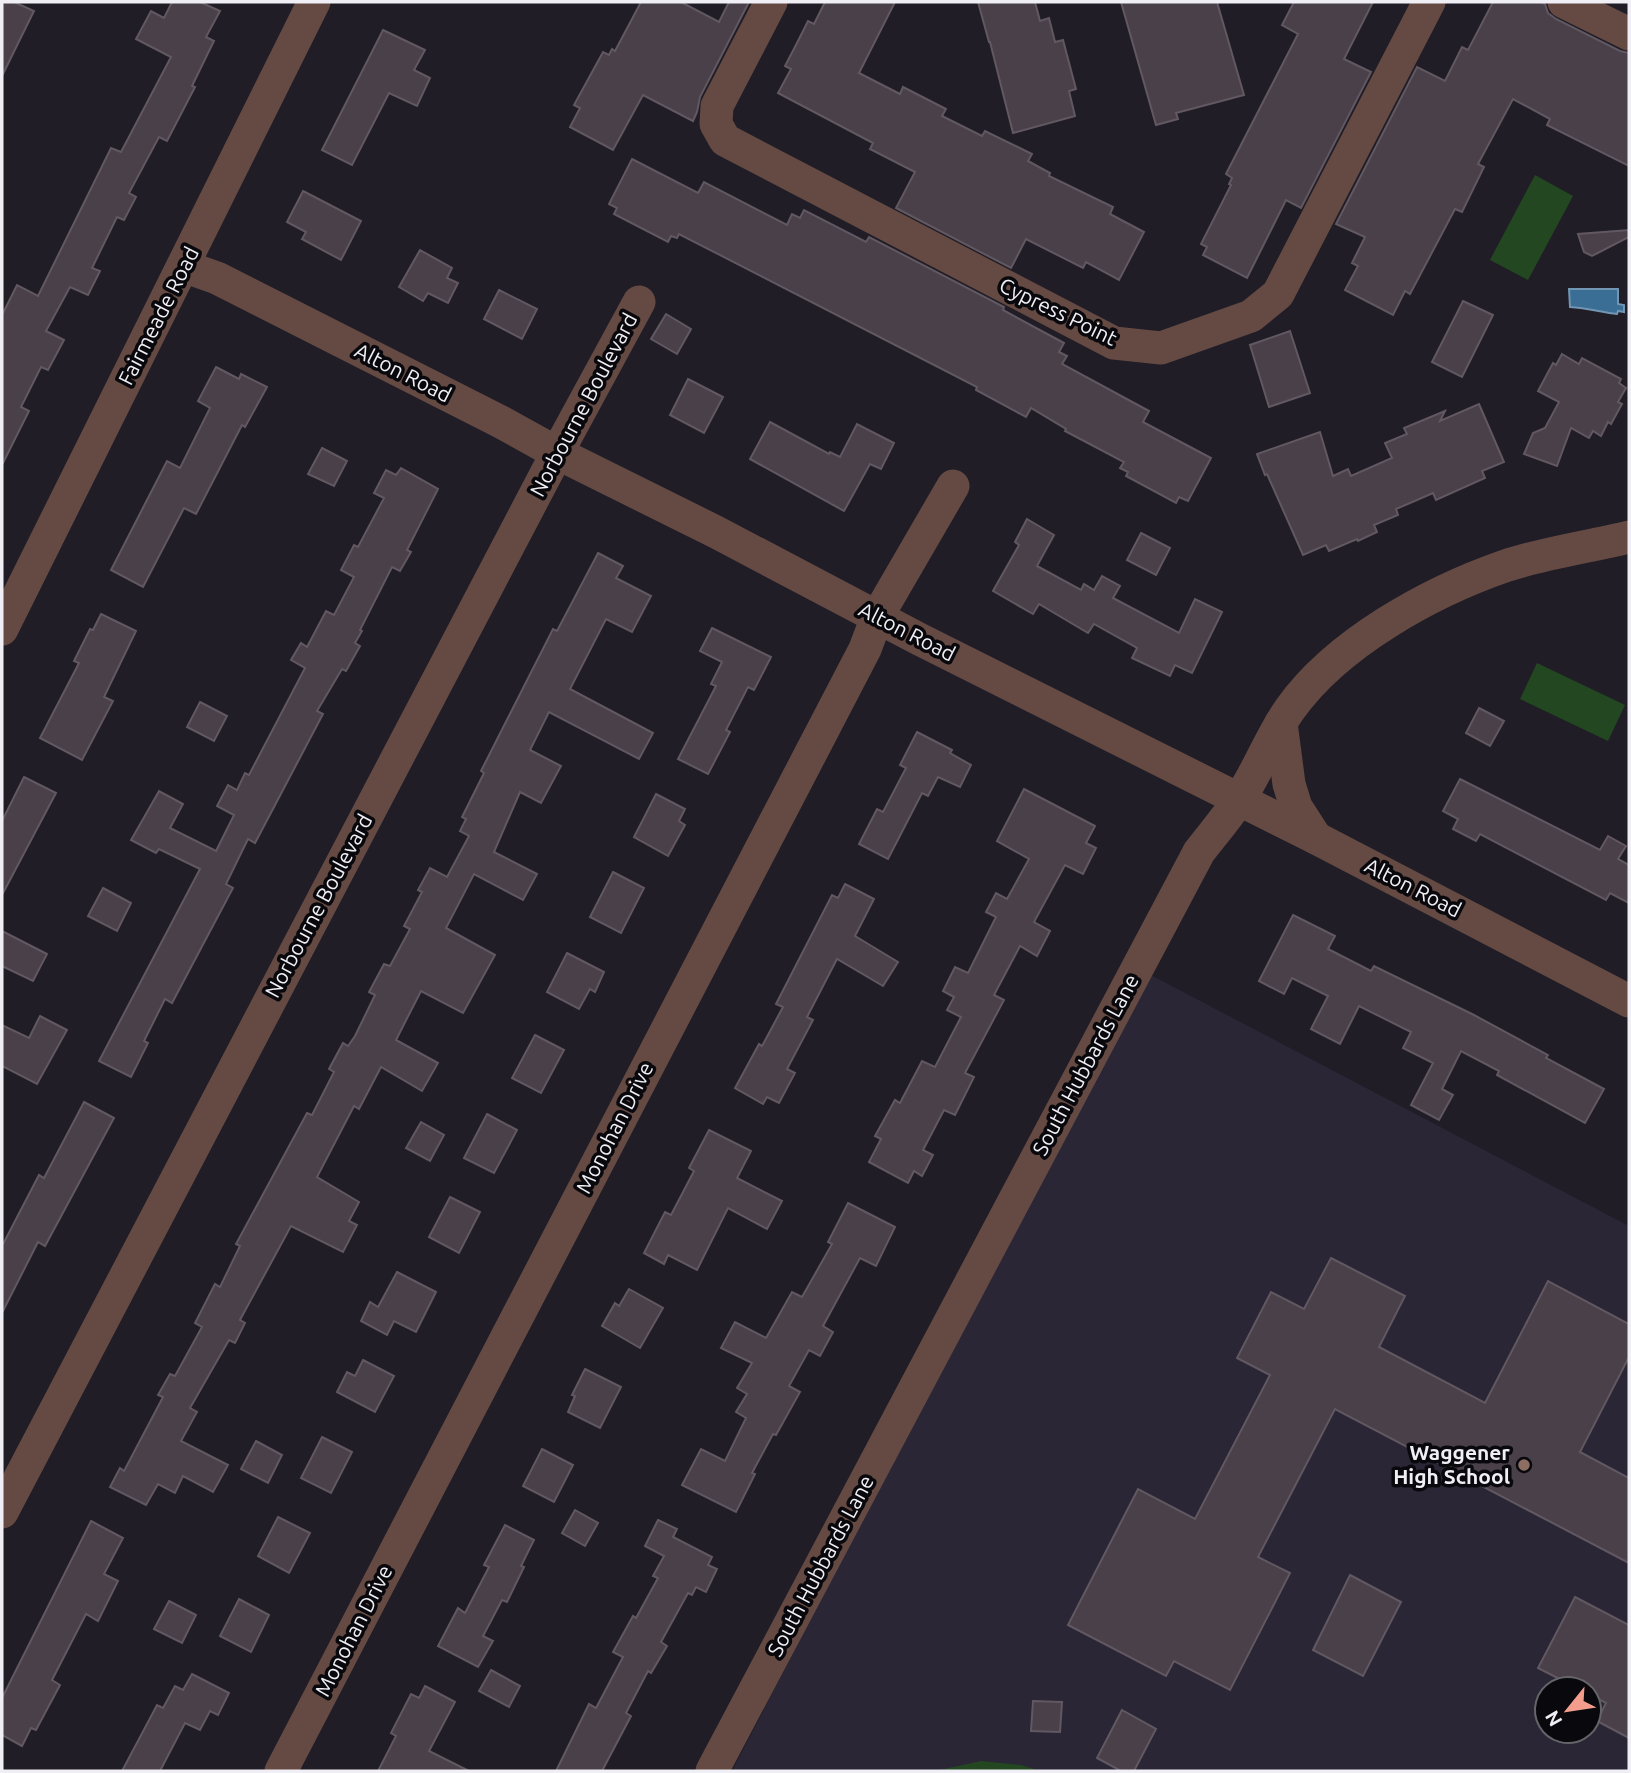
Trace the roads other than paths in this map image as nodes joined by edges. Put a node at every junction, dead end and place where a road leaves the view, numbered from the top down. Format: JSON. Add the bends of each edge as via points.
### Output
{"nodes":[{"id":1,"x":314,"y":2,"type":"edge"},
{"id":2,"x":772,"y":2,"type":"edge"},
{"id":3,"x":1429,"y":2,"type":"edge"},
{"id":4,"x":1564,"y":2,"type":"edge"},
{"id":5,"x":1629,"y":34,"type":"edge"},
{"id":6,"x":183,"y":266,"type":"junction"},
{"id":7,"x":639,"y":302,"type":"dead end"},
{"id":8,"x":556,"y":453,"type":"junction"},
{"id":9,"x":953,"y":486,"type":"dead end"},
{"id":10,"x":1629,"y":537,"type":"edge"},
{"id":11,"x":877,"y":617,"type":"junction"},
{"id":12,"x":2,"y":629,"type":"edge"},
{"id":13,"x":1281,"y":723,"type":"junction"},
{"id":14,"x":1239,"y":800,"type":"junction"},
{"id":15,"x":1316,"y":838,"type":"junction"},
{"id":16,"x":1629,"y":1001,"type":"edge"},
{"id":17,"x":2,"y":1512,"type":"edge"},
{"id":18,"x":281,"y":1771,"type":"edge"},
{"id":19,"x":712,"y":1771,"type":"edge"}],
"edges":[{"from":1,"to":6,"type":"street","name":"Fairmeade Road"},
{"from":2,"to":3,"type":"street","name":"Cypress Point","via":[[717,106],[716,124],[726,140],[1114,343],[1161,348],[1251,316],[1278,294]]},
{"from":4,"to":5,"type":"street"},
{"from":6,"to":8,"type":"street","name":"Alton Road","via":[[217,278]]},
{"from":6,"to":12,"type":"street","name":"Fairmeade Road"},
{"from":7,"to":8,"type":"street","name":"Norbourne Boulevard"},
{"from":8,"to":11,"type":"street","name":"Alton Road"},
{"from":8,"to":17,"type":"street","name":"Norbourne Boulevard"},
{"from":9,"to":11,"type":"street","name":"Monohan Drive"},
{"from":10,"to":13,"type":"street","name":"South Hubbards Lane","via":[[1507,565],[1450,587],[1343,655],[1309,686]]},
{"from":11,"to":14,"type":"street","name":"Alton Road"},
{"from":11,"to":18,"type":"street","name":"Monohan Drive"},
{"from":13,"to":14,"type":"street","name":"South Hubbards Lane"},
{"from":13,"to":15,"type":"street","via":[[1296,807]]},
{"from":14,"to":15,"type":"street","name":"Alton Road"},
{"from":14,"to":19,"type":"street","name":"South Hubbards Lane","via":[[1199,852]]},
{"from":15,"to":16,"type":"street","name":"Alton Road"}]}
